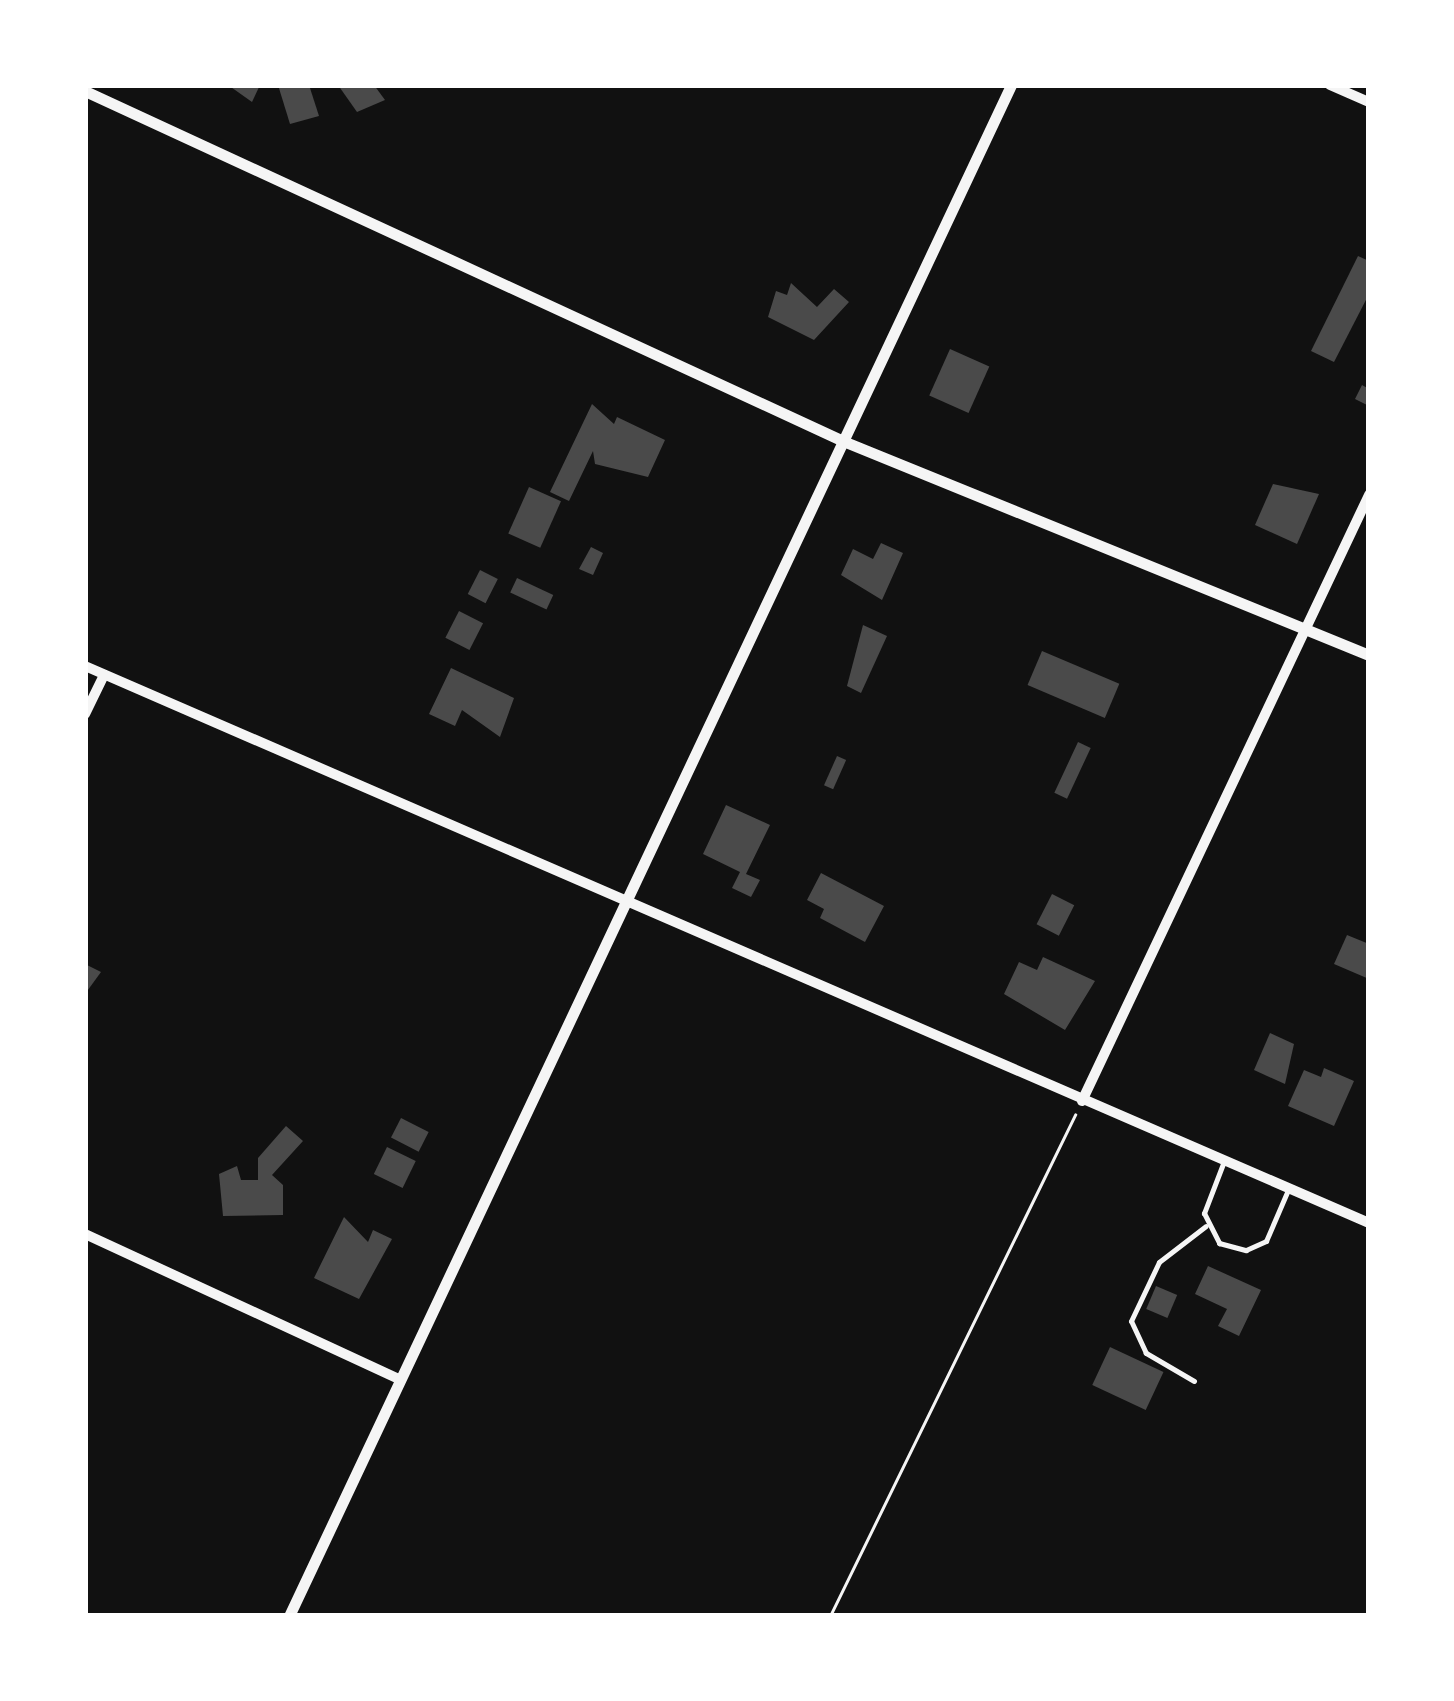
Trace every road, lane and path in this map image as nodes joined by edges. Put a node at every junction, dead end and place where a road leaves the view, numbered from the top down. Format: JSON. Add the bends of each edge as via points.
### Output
{"nodes":[{"id":1,"x":1011,"y":85,"type":"edge"},
{"id":2,"x":1330,"y":85,"type":"edge"},
{"id":3,"x":85,"y":91,"type":"edge"},
{"id":4,"x":1369,"y":102,"type":"edge"},
{"id":5,"x":843,"y":442,"type":"junction"},
{"id":6,"x":1369,"y":496,"type":"edge"},
{"id":7,"x":1306,"y":630,"type":"junction"},
{"id":8,"x":1369,"y":656,"type":"edge"},
{"id":9,"x":85,"y":666,"type":"edge"},
{"id":10,"x":104,"y":675,"type":"junction"},
{"id":11,"x":85,"y":714,"type":"edge"},
{"id":12,"x":624,"y":907,"type":"junction"},
{"id":13,"x":1082,"y":1101,"type":"junction"},
{"id":14,"x":1224,"y":1161,"type":"junction"},
{"id":15,"x":1288,"y":1189,"type":"junction"},
{"id":16,"x":1369,"y":1223,"type":"edge"},
{"id":17,"x":1206,"y":1226,"type":"junction"},
{"id":18,"x":85,"y":1234,"type":"edge"},
{"id":19,"x":401,"y":1380,"type":"junction"},
{"id":20,"x":1194,"y":1381,"type":"dead end"},
{"id":21,"x":289,"y":1616,"type":"edge"},
{"id":22,"x":830,"y":1616,"type":"edge"}],
"edges":[{"from":1,"to":5,"type":"street"},
{"from":2,"to":4,"type":"street"},
{"from":3,"to":5,"type":"street"},
{"from":5,"to":7,"type":"street"},
{"from":5,"to":12,"type":"street"},
{"from":6,"to":7,"type":"street"},
{"from":7,"to":8,"type":"street"},
{"from":7,"to":13,"type":"street"},
{"from":9,"to":10,"type":"street"},
{"from":10,"to":11,"type":"street"},
{"from":10,"to":12,"type":"street"},
{"from":12,"to":13,"type":"street"},
{"from":12,"to":19,"type":"street"},
{"from":13,"to":14,"type":"street"},
{"from":13,"to":22,"type":"path"},
{"from":14,"to":15,"type":"street"},
{"from":14,"to":17,"type":"lane","via":[[1204,1205]]},
{"from":15,"to":16,"type":"street"},
{"from":15,"to":17,"type":"lane","via":[[1257,1247],[1231,1248]]},
{"from":17,"to":20,"type":"lane","via":[[1159,1262],[1130,1321],[1146,1352]]},
{"from":18,"to":19,"type":"street"},
{"from":19,"to":21,"type":"street"}]}
